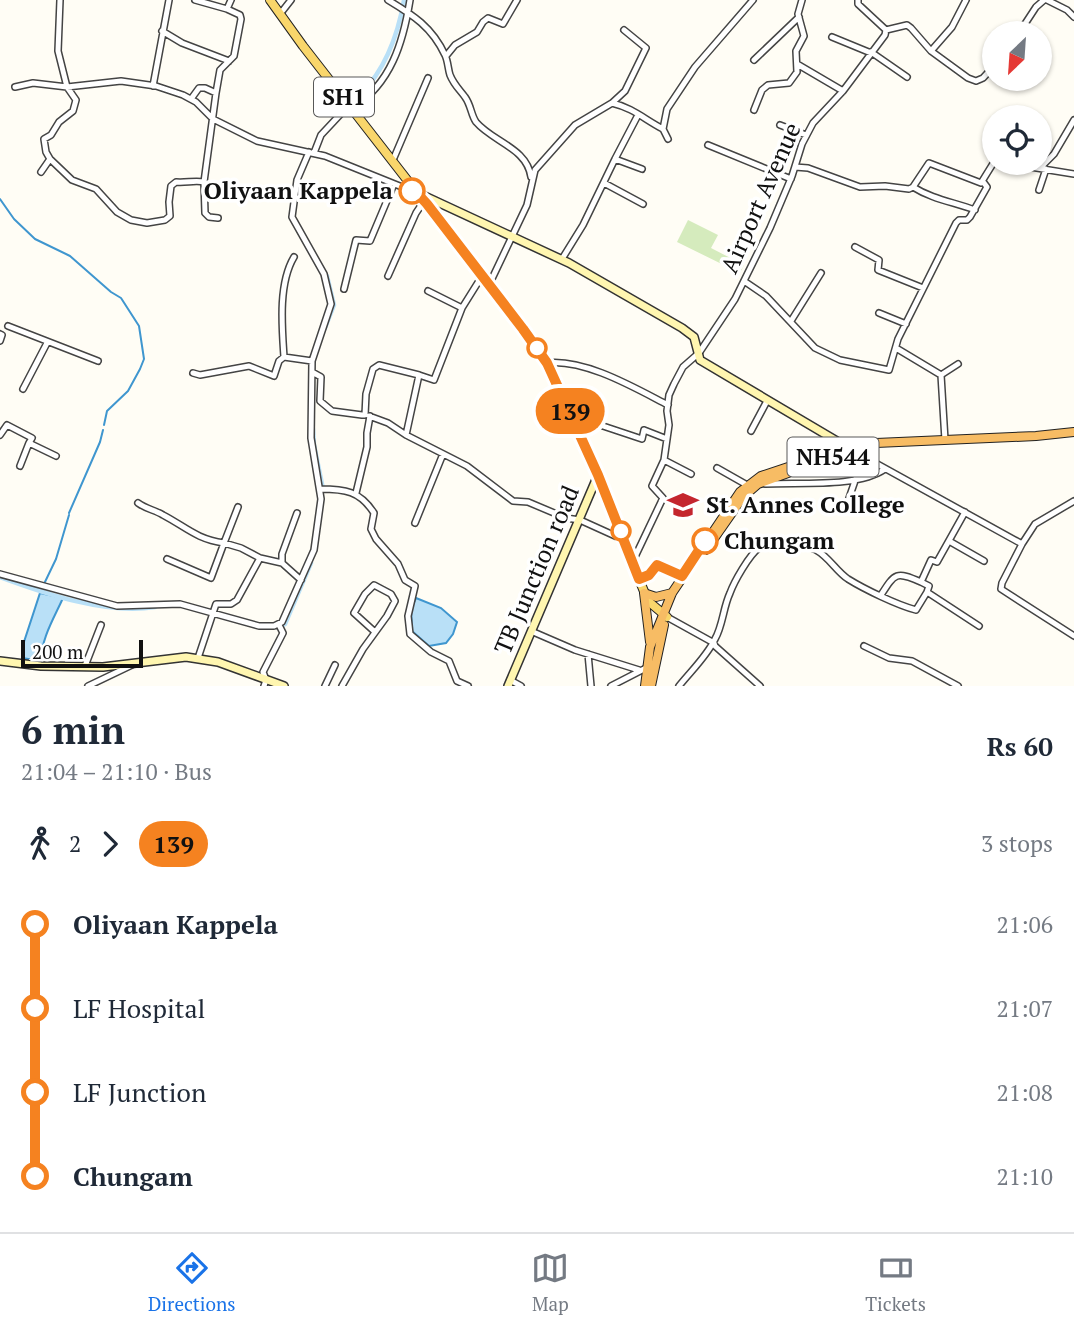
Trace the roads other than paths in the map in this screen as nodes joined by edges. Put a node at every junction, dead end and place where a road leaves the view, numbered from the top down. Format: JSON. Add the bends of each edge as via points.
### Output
{"nodes":[{"id":1,"x":60,"y":0,"type":"edge"},
{"id":2,"x":169,"y":0,"type":"edge"},
{"id":3,"x":195,"y":0,"type":"edge"},
{"id":4,"x":231,"y":0,"type":"edge"},
{"id":5,"x":270,"y":0,"type":"edge"},
{"id":6,"x":291,"y":0,"type":"edge"},
{"id":7,"x":388,"y":0,"type":"edge"},
{"id":8,"x":410,"y":0,"type":"edge"},
{"id":9,"x":517,"y":0,"type":"edge"},
{"id":10,"x":753,"y":0,"type":"edge"},
{"id":11,"x":858,"y":0,"type":"edge"},
{"id":12,"x":966,"y":0,"type":"edge"},
{"id":13,"x":1046,"y":0,"type":"edge"},
{"id":14,"x":1071,"y":0,"type":"edge"},
{"id":15,"x":804,"y":1,"type":"edge"},
{"id":16,"x":399,"y":4,"type":"edge"},
{"id":17,"x":228,"y":10,"type":"junction"},
{"id":18,"x":1067,"y":10,"type":"junction"},
{"id":19,"x":408,"y":12,"type":"junction"},
{"id":20,"x":280,"y":15,"type":"junction"},
{"id":21,"x":1074,"y":16,"type":"edge"},
{"id":22,"x":799,"y":17,"type":"junction"},
{"id":23,"x":1027,"y":21,"type":"edge"},
{"id":24,"x":624,"y":30,"type":"dead end"},
{"id":25,"x":886,"y":30,"type":"junction"},
{"id":26,"x":162,"y":31,"type":"junction"},
{"id":27,"x":832,"y":37,"type":"dead end"},
{"id":28,"x":931,"y":51,"type":"junction"},
{"id":29,"x":871,"y":53,"type":"junction"},
{"id":30,"x":446,"y":57,"type":"junction"},
{"id":31,"x":754,"y":60,"type":"dead end"},
{"id":32,"x":229,"y":61,"type":"junction"},
{"id":33,"x":797,"y":64,"type":"junction"},
{"id":34,"x":907,"y":77,"type":"dead end"},
{"id":35,"x":428,"y":78,"type":"dead end"},
{"id":36,"x":982,"y":78,"type":"edge"},
{"id":37,"x":371,"y":81,"type":"dead end"},
{"id":38,"x":153,"y":86,"type":"junction"},
{"id":39,"x":378,"y":86,"type":"junction"},
{"id":40,"x":15,"y":87,"type":"dead end"},
{"id":41,"x":67,"y":87,"type":"junction"},
{"id":42,"x":844,"y":91,"type":"junction"},
{"id":43,"x":216,"y":93,"type":"junction"},
{"id":44,"x":191,"y":99,"type":"junction"},
{"id":45,"x":612,"y":103,"type":"junction"},
{"id":46,"x":351,"y":106,"type":"junction"},
{"id":47,"x":754,"y":110,"type":"dead end"},
{"id":48,"x":638,"y":115,"type":"junction"},
{"id":49,"x":213,"y":119,"type":"junction"},
{"id":50,"x":1074,"y":120,"type":"edge"},
{"id":51,"x":780,"y":125,"type":"dead end"},
{"id":52,"x":663,"y":129,"type":"junction"},
{"id":53,"x":806,"y":135,"type":"junction"},
{"id":54,"x":668,"y":139,"type":"dead end"},
{"id":55,"x":708,"y":145,"type":"dead end"},
{"id":56,"x":314,"y":149,"type":"junction"},
{"id":57,"x":1052,"y":157,"type":"edge"},
{"id":58,"x":50,"y":159,"type":"junction"},
{"id":59,"x":615,"y":159,"type":"junction"},
{"id":60,"x":393,"y":160,"type":"junction"},
{"id":61,"x":794,"y":167,"type":"junction"},
{"id":62,"x":642,"y":169,"type":"dead end"},
{"id":63,"x":1052,"y":170,"type":"edge"},
{"id":64,"x":41,"y":172,"type":"dead end"},
{"id":65,"x":1074,"y":174,"type":"edge"},
{"id":66,"x":988,"y":175,"type":"edge"},
{"id":67,"x":1042,"y":175,"type":"edge"},
{"id":68,"x":531,"y":177,"type":"junction"},
{"id":69,"x":791,"y":180,"type":"junction"},
{"id":70,"x":204,"y":182,"type":"junction"},
{"id":71,"x":604,"y":183,"type":"junction"},
{"id":72,"x":984,"y":183,"type":"junction"},
{"id":73,"x":394,"y":184,"type":"junction"},
{"id":74,"x":913,"y":187,"type":"junction"},
{"id":75,"x":1039,"y":190,"type":"dead end"},
{"id":76,"x":417,"y":193,"type":"junction"},
{"id":77,"x":425,"y":201,"type":"junction"},
{"id":78,"x":643,"y":204,"type":"dead end"},
{"id":79,"x":975,"y":210,"type":"junction"},
{"id":80,"x":219,"y":218,"type":"dead end"},
{"id":81,"x":513,"y":235,"type":"junction"},
{"id":82,"x":855,"y":247,"type":"dead end"},
{"id":83,"x":294,"y":257,"type":"dead end"},
{"id":84,"x":562,"y":259,"type":"junction"},
{"id":85,"x":821,"y":273,"type":"dead end"},
{"id":86,"x":388,"y":276,"type":"dead end"},
{"id":87,"x":482,"y":276,"type":"junction"},
{"id":88,"x":744,"y":281,"type":"junction"},
{"id":89,"x":489,"y":285,"type":"junction"},
{"id":90,"x":923,"y":288,"type":"junction"},
{"id":91,"x":344,"y":289,"type":"dead end"},
{"id":92,"x":428,"y":291,"type":"dead end"},
{"id":93,"x":462,"y":309,"type":"junction"},
{"id":94,"x":880,"y":313,"type":"dead end"},
{"id":95,"x":791,"y":321,"type":"junction"},
{"id":96,"x":905,"y":324,"type":"junction"},
{"id":97,"x":8,"y":326,"type":"dead end"},
{"id":98,"x":0,"y":334,"type":"edge"},
{"id":99,"x":0,"y":341,"type":"edge"},
{"id":100,"x":47,"y":342,"type":"junction"},
{"id":101,"x":896,"y":348,"type":"junction"},
{"id":102,"x":698,"y":353,"type":"junction"},
{"id":103,"x":284,"y":357,"type":"junction"},
{"id":104,"x":98,"y":361,"type":"dead end"},
{"id":105,"x":312,"y":361,"type":"junction"},
{"id":106,"x":547,"y":363,"type":"junction"},
{"id":107,"x":958,"y":364,"type":"dead end"},
{"id":108,"x":312,"y":372,"type":"junction"},
{"id":109,"x":193,"y":373,"type":"dead end"},
{"id":110,"x":419,"y":375,"type":"junction"},
{"id":111,"x":941,"y":375,"type":"junction"},
{"id":112,"x":23,"y":389,"type":"dead end"},
{"id":113,"x":767,"y":401,"type":"junction"},
{"id":114,"x":668,"y":405,"type":"junction"},
{"id":115,"x":368,"y":415,"type":"junction"},
{"id":116,"x":577,"y":426,"type":"junction"},
{"id":117,"x":751,"y":431,"type":"dead end"},
{"id":118,"x":1074,"y":432,"type":"edge"},
{"id":119,"x":0,"y":435,"type":"edge"},
{"id":120,"x":406,"y":435,"type":"junction"},
{"id":121,"x":1074,"y":438,"type":"edge"},
{"id":122,"x":667,"y":439,"type":"junction"},
{"id":123,"x":945,"y":440,"type":"junction"},
{"id":124,"x":29,"y":443,"type":"junction"},
{"id":125,"x":852,"y":449,"type":"junction"},
{"id":126,"x":443,"y":454,"type":"junction"},
{"id":127,"x":56,"y":456,"type":"dead end"},
{"id":128,"x":664,"y":460,"type":"junction"},
{"id":129,"x":19,"y":466,"type":"dead end"},
{"id":130,"x":718,"y":468,"type":"dead end"},
{"id":131,"x":885,"y":469,"type":"junction"},
{"id":132,"x":691,"y":474,"type":"dead end"},
{"id":133,"x":598,"y":475,"type":"junction"},
{"id":134,"x":856,"y":478,"type":"junction"},
{"id":135,"x":758,"y":484,"type":"junction"},
{"id":136,"x":747,"y":485,"type":"junction"},
{"id":137,"x":320,"y":489,"type":"junction"},
{"id":138,"x":356,"y":493,"type":"junction"},
{"id":139,"x":848,"y":501,"type":"dead end"},
{"id":140,"x":1074,"y":501,"type":"edge"},
{"id":141,"x":138,"y":503,"type":"dead end"},
{"id":142,"x":238,"y":507,"type":"dead end"},
{"id":143,"x":965,"y":512,"type":"junction"},
{"id":144,"x":297,"y":513,"type":"dead end"},
{"id":145,"x":580,"y":520,"type":"junction"},
{"id":146,"x":415,"y":523,"type":"dead end"},
{"id":147,"x":625,"y":540,"type":"junction"},
{"id":148,"x":949,"y":541,"type":"junction"},
{"id":149,"x":224,"y":543,"type":"junction"},
{"id":150,"x":1022,"y":544,"type":"junction"},
{"id":151,"x":260,"y":558,"type":"junction"},
{"id":152,"x":167,"y":559,"type":"dead end"},
{"id":153,"x":633,"y":561,"type":"junction"},
{"id":154,"x":984,"y":561,"type":"dead end"},
{"id":155,"x":282,"y":563,"type":"junction"},
{"id":156,"x":0,"y":574,"type":"edge"},
{"id":157,"x":682,"y":576,"type":"junction"},
{"id":158,"x":639,"y":579,"type":"junction"},
{"id":159,"x":301,"y":580,"type":"junction"},
{"id":160,"x":921,"y":582,"type":"junction"},
{"id":161,"x":927,"y":592,"type":"junction"},
{"id":162,"x":645,"y":593,"type":"junction"},
{"id":163,"x":672,"y":593,"type":"junction"},
{"id":164,"x":881,"y":595,"type":"junction"},
{"id":165,"x":212,"y":614,"type":"junction"},
{"id":166,"x":665,"y":614,"type":"junction"},
{"id":167,"x":101,"y":625,"type":"dead end"},
{"id":168,"x":279,"y":625,"type":"junction"},
{"id":169,"x":979,"y":626,"type":"dead end"},
{"id":170,"x":531,"y":631,"type":"junction"},
{"id":171,"x":375,"y":632,"type":"junction"},
{"id":172,"x":1074,"y":636,"type":"edge"},
{"id":173,"x":714,"y":643,"type":"junction"},
{"id":174,"x":864,"y":646,"type":"dead end"},
{"id":175,"x":650,"y":647,"type":"junction"},
{"id":176,"x":588,"y":654,"type":"junction"},
{"id":177,"x":198,"y":659,"type":"junction"},
{"id":178,"x":0,"y":661,"type":"edge"},
{"id":179,"x":135,"y":664,"type":"junction"},
{"id":180,"x":334,"y":665,"type":"dead end"},
{"id":181,"x":85,"y":666,"type":"junction"},
{"id":182,"x":643,"y":669,"type":"junction"},
{"id":183,"x":265,"y":683,"type":"edge"},
{"id":184,"x":509,"y":683,"type":"edge"},
{"id":185,"x":615,"y":685,"type":"edge"},
{"id":186,"x":88,"y":686,"type":"edge"},
{"id":187,"x":284,"y":686,"type":"edge"},
{"id":188,"x":325,"y":686,"type":"edge"},
{"id":189,"x":342,"y":686,"type":"edge"},
{"id":190,"x":468,"y":686,"type":"edge"},
{"id":191,"x":521,"y":686,"type":"edge"},
{"id":192,"x":591,"y":686,"type":"edge"},
{"id":193,"x":645,"y":686,"type":"edge"},
{"id":194,"x":651,"y":686,"type":"edge"},
{"id":195,"x":679,"y":686,"type":"edge"},
{"id":196,"x":760,"y":686,"type":"edge"},
{"id":197,"x":958,"y":686,"type":"edge"}],
"edges":[{"from":1,"to":41,"type":"street","via":[[58,51]]},
{"from":2,"to":26,"type":"street"},
{"from":3,"to":17,"type":"street"},
{"from":4,"to":17,"type":"street"},
{"from":5,"to":20,"type":"main road","number":"SH1"},
{"from":6,"to":20,"type":"street"},
{"from":7,"to":16,"type":"street"},
{"from":8,"to":19,"type":"street"},
{"from":9,"to":30,"type":"street","via":[[503,24],[488,18]]},
{"from":10,"to":52,"type":"street","via":[[695,67],[667,109]]},
{"from":11,"to":25,"type":"street"},
{"from":12,"to":28,"type":"street","via":[[952,27]]},
{"from":13,"to":18,"type":"street"},
{"from":13,"to":23,"type":"street"},
{"from":14,"to":18,"type":"street"},
{"from":15,"to":22,"type":"street"},
{"from":16,"to":19,"type":"street"},
{"from":17,"to":32,"type":"street","via":[[241,19]]},
{"from":18,"to":21,"type":"street"},
{"from":19,"to":30,"type":"street","via":[[429,29]]},
{"from":19,"to":39,"type":"street","via":[[396,58]]},
{"from":20,"to":46,"type":"main road","number":"SH1"},
{"from":22,"to":31,"type":"street"},
{"from":22,"to":33,"type":"street","via":[[804,36],[796,51]]},
{"from":24,"to":45,"type":"street","via":[[646,48],[625,91]]},
{"from":25,"to":28,"type":"street","via":[[907,25]]},
{"from":25,"to":29,"type":"street","name":"Airport Avenue"},
{"from":26,"to":32,"type":"street"},
{"from":26,"to":38,"type":"street"},
{"from":27,"to":29,"type":"street"},
{"from":28,"to":36,"type":"street","via":[[968,78]]},
{"from":29,"to":34,"type":"street"},
{"from":29,"to":42,"type":"street","name":"Airport Avenue"},
{"from":30,"to":68,"type":"street","via":[[451,77],[474,119],[530,166]]},
{"from":32,"to":43,"type":"street","via":[[220,70]]},
{"from":33,"to":42,"type":"street"},
{"from":33,"to":47,"type":"street","via":[[789,83],[762,90]]},
{"from":35,"to":60,"type":"street"},
{"from":37,"to":39,"type":"street"},
{"from":38,"to":41,"type":"street","via":[[121,81]]},
{"from":38,"to":44,"type":"street"},
{"from":39,"to":46,"type":"street","via":[[367,99]]},
{"from":40,"to":41,"type":"street","via":[[33,83]]},
{"from":41,"to":58,"type":"street","via":[[76,100],[73,111],[44,139]]},
{"from":42,"to":53,"type":"street","name":"Airport Avenue"},
{"from":43,"to":44,"type":"street","via":[[199,88]]},
{"from":43,"to":49,"type":"street"},
{"from":44,"to":49,"type":"street"},
{"from":45,"to":48,"type":"street","via":[[631,107]]},
{"from":45,"to":68,"type":"street","via":[[575,125]]},
{"from":46,"to":56,"type":"street","via":[[327,127]]},
{"from":46,"to":60,"type":"main road","number":"SH1"},
{"from":48,"to":52,"type":"street"},
{"from":48,"to":59,"type":"street"},
{"from":49,"to":56,"type":"street","via":[[257,141]]},
{"from":49,"to":70,"type":"street"},
{"from":50,"to":57,"type":"street"},
{"from":51,"to":53,"type":"street"},
{"from":52,"to":54,"type":"street"},
{"from":53,"to":61,"type":"street","name":"Airport Avenue"},
{"from":55,"to":69,"type":"street"},
{"from":56,"to":73,"type":"street"},
{"from":56,"to":105,"type":"street","via":[[296,180],[292,217],[324,274],[331,304]]},
{"from":58,"to":64,"type":"street"},
{"from":58,"to":70,"type":"street","via":[[72,180],[96,189],[117,212],[147,223],[170,216],[171,186],[176,182]]},
{"from":59,"to":62,"type":"street"},
{"from":59,"to":71,"type":"street"},
{"from":60,"to":76,"type":"main road","number":"SH1"},
{"from":61,"to":69,"type":"street","name":"Airport Avenue"},
{"from":61,"to":74,"type":"street","via":[[860,187]]},
{"from":63,"to":65,"type":"street"},
{"from":66,"to":72,"type":"street"},
{"from":67,"to":75,"type":"street"},
{"from":68,"to":81,"type":"street","via":[[527,205]]},
{"from":69,"to":88,"type":"street","name":"Airport Avenue"},
{"from":70,"to":80,"type":"street","via":[[205,214]]},
{"from":71,"to":78,"type":"street"},
{"from":71,"to":84,"type":"street"},
{"from":72,"to":74,"type":"street","via":[[931,163]]},
{"from":72,"to":79,"type":"street"},
{"from":73,"to":76,"type":"street"},
{"from":73,"to":91,"type":"street","via":[[370,241],[356,240]]},
{"from":74,"to":79,"type":"street","via":[[931,198]]},
{"from":76,"to":77,"type":"main road","number":"SH1"},
{"from":76,"to":81,"type":"main road"},
{"from":77,"to":86,"type":"street"},
{"from":77,"to":87,"type":"main road","number":"SH1"},
{"from":79,"to":90,"type":"street","via":[[969,219],[956,223]]},
{"from":81,"to":84,"type":"main road"},
{"from":81,"to":89,"type":"street"},
{"from":82,"to":90,"type":"street","via":[[878,260],[878,270]]},
{"from":83,"to":103,"type":"street","via":[[284,293]]},
{"from":84,"to":102,"type":"main road","via":[[682,328],[694,337]]},
{"from":85,"to":95,"type":"street"},
{"from":87,"to":89,"type":"main road","number":"SH1"},
{"from":87,"to":93,"type":"street"},
{"from":88,"to":95,"type":"street"},
{"from":88,"to":102,"type":"street","name":"Airport Avenue"},
{"from":89,"to":106,"type":"main road","number":"SH1"},
{"from":90,"to":96,"type":"street"},
{"from":92,"to":93,"type":"street"},
{"from":93,"to":110,"type":"street","via":[[434,380]]},
{"from":94,"to":96,"type":"street"},
{"from":95,"to":101,"type":"street","via":[[815,348],[840,360],[889,370]]},
{"from":96,"to":101,"type":"street"},
{"from":97,"to":100,"type":"street"},
{"from":98,"to":99,"type":"street"},
{"from":100,"to":104,"type":"street"},
{"from":100,"to":112,"type":"street"},
{"from":101,"to":111,"type":"street"},
{"from":102,"to":113,"type":"main road","via":[[700,360]]},
{"from":102,"to":114,"type":"street","name":"Airport Avenue","via":[[683,368]]},
{"from":103,"to":105,"type":"street"},
{"from":103,"to":109,"type":"street","via":[[274,376],[249,366]]},
{"from":105,"to":108,"type":"street"},
{"from":106,"to":114,"type":"street","via":[[560,361],[599,373]]},
{"from":106,"to":116,"type":"main road","number":"SH1"},
{"from":107,"to":111,"type":"street"},
{"from":108,"to":115,"type":"street","via":[[321,377],[320,401],[332,411]]},
{"from":108,"to":137,"type":"street","via":[[311,438]]},
{"from":110,"to":115,"type":"street","via":[[379,365],[373,369],[366,394]]},
{"from":110,"to":120,"type":"street"},
{"from":111,"to":123,"type":"street"},
{"from":113,"to":117,"type":"street"},
{"from":113,"to":125,"type":"main road"},
{"from":114,"to":122,"type":"street","name":"Airport Avenue"},
{"from":115,"to":120,"type":"street"},
{"from":115,"to":138,"type":"street","via":[[367,447]]},
{"from":116,"to":122,"type":"street","via":[[588,421],[642,439],[644,430]]},
{"from":116,"to":133,"type":"main road","number":"SH1"},
{"from":118,"to":123,"type":"highway","number":"NH544"},
{"from":119,"to":124,"type":"street","via":[[7,425],[32,438]]},
{"from":120,"to":126,"type":"street"},
{"from":121,"to":125,"type":"highway","number":"NH544"},
{"from":122,"to":128,"type":"street","name":"Airport Avenue"},
{"from":123,"to":125,"type":"highway","number":"NH544","via":[[897,440]]},
{"from":124,"to":127,"type":"street"},
{"from":124,"to":129,"type":"street"},
{"from":125,"to":131,"type":"street"},
{"from":125,"to":135,"type":"highway","number":"NH544"},
{"from":125,"to":136,"type":"highway","number":"NH544","via":[[771,471]]},
{"from":126,"to":145,"type":"street","via":[[475,471],[513,501]]},
{"from":126,"to":146,"type":"street"},
{"from":128,"to":132,"type":"street"},
{"from":128,"to":153,"type":"street","name":"Airport Avenue","via":[[652,486],[663,498]]},
{"from":130,"to":136,"type":"street"},
{"from":131,"to":134,"type":"street"},
{"from":131,"to":143,"type":"street"},
{"from":133,"to":145,"type":"main road","name":"TB Junction road"},
{"from":133,"to":147,"type":"main road","number":"SH1"},
{"from":134,"to":135,"type":"street"},
{"from":134,"to":139,"type":"street"},
{"from":135,"to":166,"type":"highway","number":"NH544","via":[[719,530]]},
{"from":136,"to":157,"type":"highway","number":"NH544"},
{"from":137,"to":138,"type":"street"},
{"from":137,"to":159,"type":"street","via":[[314,550]]},
{"from":138,"to":190,"type":"street","via":[[374,513],[371,529],[376,539],[398,564],[405,580],[415,586],[408,616],[410,634],[449,661],[457,681]]},
{"from":140,"to":150,"type":"street","via":[[1035,524]]},
{"from":141,"to":149,"type":"street","via":[[199,536]]},
{"from":142,"to":149,"type":"street"},
{"from":143,"to":148,"type":"street"},
{"from":143,"to":150,"type":"street"},
{"from":144,"to":155,"type":"street"},
{"from":145,"to":147,"type":"street"},
{"from":145,"to":170,"type":"main road","name":"TB Junction road"},
{"from":147,"to":153,"type":"main road","number":"SH1"},
{"from":148,"to":154,"type":"street"},
{"from":148,"to":160,"type":"street","via":[[937,562],[931,560]]},
{"from":149,"to":151,"type":"street"},
{"from":149,"to":152,"type":"street","via":[[211,578]]},
{"from":150,"to":172,"type":"street","via":[[1002,589]]},
{"from":151,"to":155,"type":"street"},
{"from":151,"to":165,"type":"street","via":[[237,600],[217,603]]},
{"from":153,"to":158,"type":"main road","number":"SH1"},
{"from":155,"to":159,"type":"street"},
{"from":156,"to":165,"type":"street","via":[[109,604],[171,603]]},
{"from":157,"to":158,"type":"street","via":[[657,565]]},
{"from":157,"to":163,"type":"highway","number":"NH544"},
{"from":158,"to":162,"type":"main road","number":"SH1"},
{"from":159,"to":168,"type":"street"},
{"from":160,"to":161,"type":"street","via":[[929,586]]},
{"from":160,"to":164,"type":"street","via":[[898,574]]},
{"from":161,"to":164,"type":"street","via":[[916,610]]},
{"from":161,"to":169,"type":"street"},
{"from":162,"to":163,"type":"highway","via":[[656,597]]},
{"from":162,"to":166,"type":"main road","number":"SH1"},
{"from":162,"to":175,"type":"highway","number":"SH1"},
{"from":163,"to":166,"type":"highway","number":"NH544"},
{"from":164,"to":173,"type":"street","via":[[846,578],[817,551],[775,543],[759,548],[738,578]]},
{"from":165,"to":168,"type":"street","via":[[259,626]]},
{"from":165,"to":177,"type":"street"},
{"from":166,"to":173,"type":"street"},
{"from":166,"to":175,"type":"highway","number":"NH544"},
{"from":166,"to":194,"type":"highway","number":"NH544"},
{"from":167,"to":181,"type":"street"},
{"from":168,"to":183,"type":"street","via":[[283,633],[263,672]]},
{"from":170,"to":176,"type":"street"},
{"from":170,"to":184,"type":"main road","name":"TB Junction road"},
{"from":171,"to":171,"type":"street","via":[[354,613],[374,585],[395,601]]},
{"from":171,"to":189,"type":"street"},
{"from":173,"to":195,"type":"street"},
{"from":173,"to":196,"type":"street"},
{"from":174,"to":197,"type":"street","via":[[881,655],[912,661]]},
{"from":175,"to":182,"type":"highway","number":"NH544"},
{"from":176,"to":182,"type":"street"},
{"from":176,"to":192,"type":"street"},
{"from":177,"to":179,"type":"main road","via":[[175,657]]},
{"from":177,"to":183,"type":"main road","via":[[218,662]]},
{"from":178,"to":181,"type":"main road"},
{"from":179,"to":181,"type":"main road"},
{"from":179,"to":186,"type":"street"},
{"from":180,"to":188,"type":"street"},
{"from":182,"to":185,"type":"street"},
{"from":182,"to":193,"type":"highway","number":"NH544"},
{"from":183,"to":187,"type":"main road"},
{"from":184,"to":191,"type":"street"}]}
